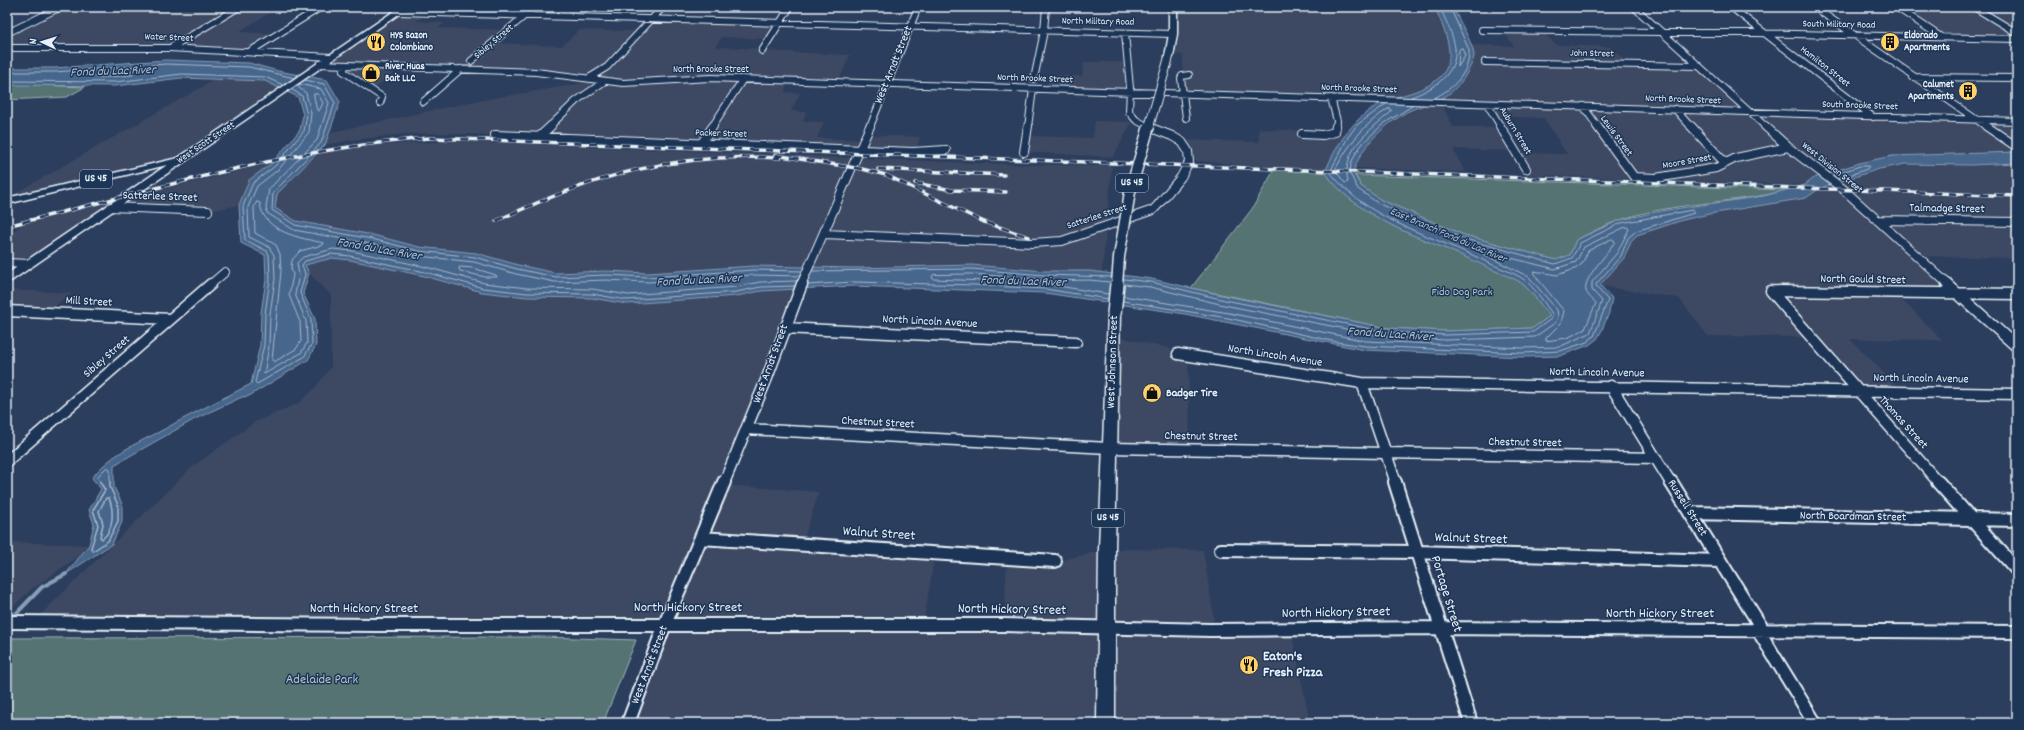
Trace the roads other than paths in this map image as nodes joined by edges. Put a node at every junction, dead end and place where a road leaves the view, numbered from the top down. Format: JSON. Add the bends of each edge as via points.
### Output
{"nodes":[{"id":1,"x":61,"y":7,"type":"edge"},
{"id":2,"x":321,"y":7,"type":"edge"},
{"id":3,"x":535,"y":7,"type":"edge"},
{"id":4,"x":662,"y":7,"type":"edge"},
{"id":5,"x":790,"y":7,"type":"edge"},
{"id":6,"x":918,"y":7,"type":"edge"},
{"id":7,"x":1046,"y":7,"type":"edge"},
{"id":8,"x":1173,"y":7,"type":"edge"},
{"id":9,"x":1634,"y":7,"type":"edge"},
{"id":10,"x":1730,"y":7,"type":"edge"},
{"id":11,"x":1814,"y":7,"type":"edge"},
{"id":12,"x":1896,"y":7,"type":"edge"},
{"id":13,"x":1974,"y":7,"type":"edge"},
{"id":14,"x":239,"y":8,"type":"edge"},
{"id":15,"x":402,"y":9,"type":"edge"},
{"id":16,"x":525,"y":15,"type":"junction"},
{"id":17,"x":651,"y":19,"type":"junction"},
{"id":18,"x":780,"y":24,"type":"junction"},
{"id":19,"x":910,"y":27,"type":"junction"},
{"id":20,"x":1482,"y":30,"type":"dead end"},
{"id":21,"x":1044,"y":31,"type":"junction"},
{"id":22,"x":1660,"y":32,"type":"junction"},
{"id":23,"x":7,"y":33,"type":"edge"},
{"id":24,"x":1125,"y":33,"type":"junction"},
{"id":25,"x":1765,"y":33,"type":"junction"},
{"id":26,"x":2017,"y":33,"type":"edge"},
{"id":27,"x":1173,"y":34,"type":"junction"},
{"id":28,"x":1852,"y":35,"type":"junction"},
{"id":29,"x":1941,"y":37,"type":"junction"},
{"id":30,"x":2017,"y":39,"type":"edge"},
{"id":31,"x":7,"y":48,"type":"edge"},
{"id":32,"x":169,"y":48,"type":"junction"},
{"id":33,"x":762,"y":51,"type":"dead end"},
{"id":34,"x":249,"y":52,"type":"junction"},
{"id":35,"x":331,"y":57,"type":"junction"},
{"id":36,"x":471,"y":61,"type":"dead end"},
{"id":37,"x":1485,"y":62,"type":"dead end"},
{"id":38,"x":320,"y":64,"type":"junction"},
{"id":39,"x":346,"y":65,"type":"junction"},
{"id":40,"x":1699,"y":66,"type":"junction"},
{"id":41,"x":461,"y":69,"type":"junction"},
{"id":42,"x":1189,"y":75,"type":"dead end"},
{"id":43,"x":1909,"y":75,"type":"junction"},
{"id":44,"x":589,"y":78,"type":"junction"},
{"id":45,"x":2017,"y":78,"type":"edge"},
{"id":46,"x":743,"y":79,"type":"junction"},
{"id":47,"x":1034,"y":79,"type":"dead end"},
{"id":48,"x":605,"y":81,"type":"junction"},
{"id":49,"x":886,"y":84,"type":"junction"},
{"id":50,"x":1033,"y":89,"type":"junction"},
{"id":51,"x":1130,"y":92,"type":"junction"},
{"id":52,"x":1183,"y":94,"type":"junction"},
{"id":53,"x":1331,"y":98,"type":"junction"},
{"id":54,"x":423,"y":102,"type":"dead end"},
{"id":55,"x":380,"y":103,"type":"dead end"},
{"id":56,"x":1487,"y":104,"type":"junction"},
{"id":57,"x":1583,"y":106,"type":"junction"},
{"id":58,"x":1675,"y":109,"type":"junction"},
{"id":59,"x":1751,"y":113,"type":"junction"},
{"id":60,"x":1873,"y":117,"type":"junction"},
{"id":61,"x":1186,"y":118,"type":"dead end"},
{"id":62,"x":1977,"y":120,"type":"junction"},
{"id":63,"x":2017,"y":121,"type":"edge"},
{"id":64,"x":1302,"y":134,"type":"dead end"},
{"id":65,"x":495,"y":135,"type":"dead end"},
{"id":66,"x":539,"y":137,"type":"junction"},
{"id":67,"x":700,"y":144,"type":"junction"},
{"id":68,"x":1788,"y":147,"type":"junction"},
{"id":69,"x":2017,"y":147,"type":"edge"},
{"id":70,"x":861,"y":150,"type":"junction"},
{"id":71,"x":946,"y":150,"type":"dead end"},
{"id":72,"x":1024,"y":152,"type":"dead end"},
{"id":73,"x":185,"y":157,"type":"junction"},
{"id":74,"x":1725,"y":162,"type":"junction"},
{"id":75,"x":1526,"y":169,"type":"dead end"},
{"id":76,"x":1634,"y":177,"type":"joint"},
{"id":77,"x":7,"y":201,"type":"edge"},
{"id":78,"x":111,"y":207,"type":"junction"},
{"id":79,"x":208,"y":211,"type":"dead end"},
{"id":80,"x":1877,"y":220,"type":"junction"},
{"id":81,"x":2017,"y":222,"type":"edge"},
{"id":82,"x":824,"y":234,"type":"junction"},
{"id":83,"x":7,"y":263,"type":"edge"},
{"id":84,"x":29,"y":264,"type":"junction"},
{"id":85,"x":226,"y":272,"type":"dead end"},
{"id":86,"x":7,"y":279,"type":"edge"},
{"id":87,"x":1771,"y":291,"type":"joint"},
{"id":88,"x":1956,"y":293,"type":"junction"},
{"id":89,"x":2017,"y":294,"type":"edge"},
{"id":90,"x":7,"y":311,"type":"edge"},
{"id":91,"x":170,"y":319,"type":"junction"},
{"id":92,"x":784,"y":328,"type":"junction"},
{"id":93,"x":1076,"y":342,"type":"dead end"},
{"id":94,"x":2017,"y":347,"type":"edge"},
{"id":95,"x":1178,"y":354,"type":"dead end"},
{"id":96,"x":1362,"y":383,"type":"junction"},
{"id":97,"x":1611,"y":386,"type":"junction"},
{"id":98,"x":1856,"y":391,"type":"junction"},
{"id":99,"x":2017,"y":394,"type":"edge"},
{"id":100,"x":746,"y":429,"type":"junction"},
{"id":101,"x":1109,"y":448,"type":"junction"},
{"id":102,"x":1387,"y":454,"type":"junction"},
{"id":103,"x":1656,"y":458,"type":"junction"},
{"id":104,"x":7,"y":461,"type":"edge"},
{"id":105,"x":1690,"y":513,"type":"junction"},
{"id":106,"x":1972,"y":520,"type":"junction"},
{"id":107,"x":2017,"y":520,"type":"edge"},
{"id":108,"x":701,"y":538,"type":"junction"},
{"id":109,"x":1221,"y":550,"type":"dead end"},
{"id":110,"x":1417,"y":552,"type":"junction"},
{"id":111,"x":1719,"y":560,"type":"junction"},
{"id":112,"x":1055,"y":561,"type":"dead end"},
{"id":113,"x":2017,"y":570,"type":"edge"},
{"id":114,"x":7,"y":622,"type":"edge"},
{"id":115,"x":665,"y":624,"type":"junction"},
{"id":116,"x":1107,"y":628,"type":"junction"},
{"id":117,"x":1440,"y":628,"type":"junction"},
{"id":118,"x":1761,"y":630,"type":"junction"},
{"id":119,"x":2017,"y":632,"type":"edge"},
{"id":120,"x":628,"y":723,"type":"edge"},
{"id":121,"x":1106,"y":723,"type":"edge"},
{"id":122,"x":1471,"y":723,"type":"edge"},
{"id":123,"x":1815,"y":723,"type":"edge"}],
"edges":[{"from":1,"to":23,"type":"street"},
{"from":2,"to":34,"type":"street"},
{"from":3,"to":16,"type":"street","name":"Sibley Street"},
{"from":4,"to":17,"type":"street"},
{"from":5,"to":18,"type":"street"},
{"from":6,"to":19,"type":"street","name":"West Arndt Street"},
{"from":7,"to":21,"type":"street"},
{"from":8,"to":27,"type":"main road","name":"West Johnson Street","number":"US 45"},
{"from":9,"to":22,"type":"street","name":"West Division Street"},
{"from":10,"to":25,"type":"street","name":"Hamilton Street"},
{"from":11,"to":28,"type":"street"},
{"from":12,"to":29,"type":"street"},
{"from":13,"to":26,"type":"street"},
{"from":14,"to":32,"type":"street"},
{"from":15,"to":16,"type":"street","name":"North Military Road"},
{"from":15,"to":35,"type":"main road","name":"West Scott Street","number":"US 45"},
{"from":16,"to":17,"type":"street","name":"North Military Road"},
{"from":16,"to":36,"type":"street","name":"Sibley Street"},
{"from":17,"to":18,"type":"street","name":"North Military Road"},
{"from":17,"to":44,"type":"street","via":[[607,67]]},
{"from":18,"to":19,"type":"street","name":"North Military Road"},
{"from":18,"to":33,"type":"street"},
{"from":19,"to":21,"type":"street","name":"North Military Road"},
{"from":19,"to":49,"type":"street","name":"West Arndt Street"},
{"from":20,"to":22,"type":"street"},
{"from":21,"to":24,"type":"street","name":"North Military Road"},
{"from":21,"to":47,"type":"street"},
{"from":22,"to":25,"type":"street","name":"South Military Road"},
{"from":22,"to":40,"type":"street","name":"West Division Street"},
{"from":24,"to":27,"type":"street","name":"North Military Road"},
{"from":24,"to":51,"type":"street","name":"Satterlee Street"},
{"from":25,"to":28,"type":"street","name":"South Military Road"},
{"from":25,"to":60,"type":"street","name":"Hamilton Street"},
{"from":27,"to":101,"type":"main road","name":"West Johnson Street","number":"US 45","bridge":true,"via":[[1130,192],[1119,257],[1114,314]]},
{"from":28,"to":29,"type":"street","name":"South Military Road"},
{"from":28,"to":43,"type":"street"},
{"from":29,"to":30,"type":"street","name":"South Military Road"},
{"from":31,"to":32,"type":"street","name":"Water Street"},
{"from":32,"to":34,"type":"street","name":"Water Street"},
{"from":34,"to":35,"type":"street","name":"Water Street"},
{"from":35,"to":38,"type":"main road","name":"West Scott Street","number":"US 45"},
{"from":37,"to":40,"type":"street","name":"John Street"},
{"from":38,"to":39,"type":"street","name":"North Brooke Street"},
{"from":38,"to":73,"type":"main road","name":"West Scott Street","number":"US 45"},
{"from":39,"to":41,"type":"street","name":"North Brooke Street"},
{"from":39,"to":55,"type":"street","via":[[342,71],[382,97]]},
{"from":40,"to":59,"type":"street","name":"West Division Street"},
{"from":41,"to":44,"type":"street","name":"North Brooke Street","via":[[548,72]]},
{"from":41,"to":54,"type":"street"},
{"from":42,"to":52,"type":"street","via":[[1181,78]]},
{"from":43,"to":45,"type":"street"},
{"from":43,"to":62,"type":"street"},
{"from":44,"to":48,"type":"street","name":"North Brooke Street"},
{"from":46,"to":48,"type":"street","name":"North Brooke Street","via":[[710,78],[634,83]]},
{"from":46,"to":49,"type":"street","name":"North Brooke Street"},
{"from":46,"to":67,"type":"street"},
{"from":48,"to":66,"type":"street","via":[[576,101]]},
{"from":49,"to":50,"type":"street","name":"North Brooke Street"},
{"from":49,"to":70,"type":"street","name":"West Arndt Street"},
{"from":50,"to":51,"type":"street","name":"North Brooke Street"},
{"from":50,"to":72,"type":"street"},
{"from":51,"to":52,"type":"street","name":"North Brooke Street"},
{"from":51,"to":82,"type":"street","name":"Satterlee Street","via":[[1129,112],[1133,118],[1179,140],[1188,152],[1188,165],[1179,179],[1159,205],[1144,214],[1062,241]]},
{"from":52,"to":53,"type":"street","name":"North Brooke Street"},
{"from":52,"to":61,"type":"street"},
{"from":53,"to":56,"type":"street","name":"North Brooke Street"},
{"from":53,"to":64,"type":"street","via":[[1337,121],[1334,132],[1323,135]]},
{"from":56,"to":57,"type":"street","name":"North Brooke Street"},
{"from":56,"to":75,"type":"street","name":"Auburn Street"},
{"from":57,"to":58,"type":"street","name":"North Brooke Street"},
{"from":57,"to":76,"type":"street","name":"Lewis Street"},
{"from":58,"to":59,"type":"street","name":"North Brooke Street"},
{"from":58,"to":74,"type":"street"},
{"from":59,"to":60,"type":"street","name":"South Brooke Street"},
{"from":59,"to":68,"type":"street","name":"West Division Street"},
{"from":60,"to":62,"type":"street","name":"South Brooke Street"},
{"from":62,"to":63,"type":"street","name":"South Brooke Street"},
{"from":62,"to":69,"type":"street"},
{"from":65,"to":66,"type":"street","name":"Packer Street"},
{"from":66,"to":67,"type":"street","name":"Packer Street"},
{"from":67,"to":70,"type":"street","name":"Packer Street"},
{"from":68,"to":74,"type":"street","name":"Moore Street"},
{"from":68,"to":80,"type":"street","name":"West Division Street","via":[[1840,187]]},
{"from":70,"to":71,"type":"street","name":"Packer Street"},
{"from":70,"to":82,"type":"street","name":"West Arndt Street"},
{"from":73,"to":77,"type":"main road","number":"US 45"},
{"from":73,"to":78,"type":"main road","name":"West Scott Street"},
{"from":74,"to":76,"type":"street","name":"Moore Street","via":[[1716,168],[1663,176]]},
{"from":78,"to":79,"type":"street","name":"Satterlee Street"},
{"from":78,"to":84,"type":"main road","name":"West Scott Street"},
{"from":80,"to":81,"type":"street","name":"Talmadge Street"},
{"from":80,"to":88,"type":"street","name":"West Division Street"},
{"from":82,"to":92,"type":"street","name":"West Arndt Street"},
{"from":83,"to":84,"type":"street"},
{"from":84,"to":86,"type":"main road","name":"West Scott Street"},
{"from":85,"to":91,"type":"street","name":"Sibley Street"},
{"from":87,"to":88,"type":"street","name":"North Gould Street"},
{"from":87,"to":98,"type":"street","name":"Thomas Street"},
{"from":88,"to":89,"type":"street","name":"North Gould Street"},
{"from":88,"to":94,"type":"street","name":"West Division Street"},
{"from":90,"to":91,"type":"street","name":"Mill Street"},
{"from":91,"to":104,"type":"street","name":"Sibley Street"},
{"from":92,"to":93,"type":"street","name":"North Lincoln Avenue"},
{"from":92,"to":100,"type":"street","name":"West Arndt Street"},
{"from":95,"to":96,"type":"street","name":"North Lincoln Avenue"},
{"from":96,"to":97,"type":"street","name":"North Lincoln Avenue"},
{"from":96,"to":102,"type":"street","name":"Portage Street"},
{"from":97,"to":98,"type":"street","name":"North Lincoln Avenue"},
{"from":97,"to":103,"type":"street","name":"Russell Street"},
{"from":98,"to":99,"type":"street","name":"North Lincoln Avenue"},
{"from":98,"to":106,"type":"street","name":"Thomas Street"},
{"from":100,"to":101,"type":"street","name":"Chestnut Street"},
{"from":100,"to":108,"type":"street","name":"West Arndt Street"},
{"from":101,"to":102,"type":"street","name":"Chestnut Street"},
{"from":101,"to":116,"type":"main road","name":"West Johnson Street","number":"US 45"},
{"from":102,"to":103,"type":"street","name":"Chestnut Street"},
{"from":102,"to":110,"type":"street","name":"Portage Street"},
{"from":103,"to":105,"type":"street","name":"Russell Street"},
{"from":105,"to":106,"type":"street","name":"North Boardman Street"},
{"from":105,"to":111,"type":"street","name":"Russell Street"},
{"from":106,"to":107,"type":"street","name":"North Boardman Street"},
{"from":106,"to":113,"type":"street","name":"Thomas Street"},
{"from":108,"to":112,"type":"street","name":"Walnut Street"},
{"from":108,"to":115,"type":"street","name":"West Arndt Street"},
{"from":109,"to":110,"type":"street","name":"Walnut Street"},
{"from":110,"to":111,"type":"street","name":"Walnut Street"},
{"from":110,"to":117,"type":"street","name":"Portage Street"},
{"from":111,"to":118,"type":"street","name":"Russell Street"},
{"from":114,"to":115,"type":"street","name":"North Hickory Street"},
{"from":115,"to":116,"type":"street","name":"North Hickory Street","via":[[1004,625]]},
{"from":115,"to":120,"type":"street","name":"West Arndt Street"},
{"from":116,"to":117,"type":"street","name":"North Hickory Street"},
{"from":116,"to":121,"type":"main road","name":"West Johnson Street","number":"US 45"},
{"from":117,"to":118,"type":"street","name":"North Hickory Street"},
{"from":117,"to":122,"type":"street","name":"Portage Street"},
{"from":118,"to":119,"type":"street","name":"North Hickory Street"},
{"from":118,"to":123,"type":"street","name":"Russell Street"}]}
